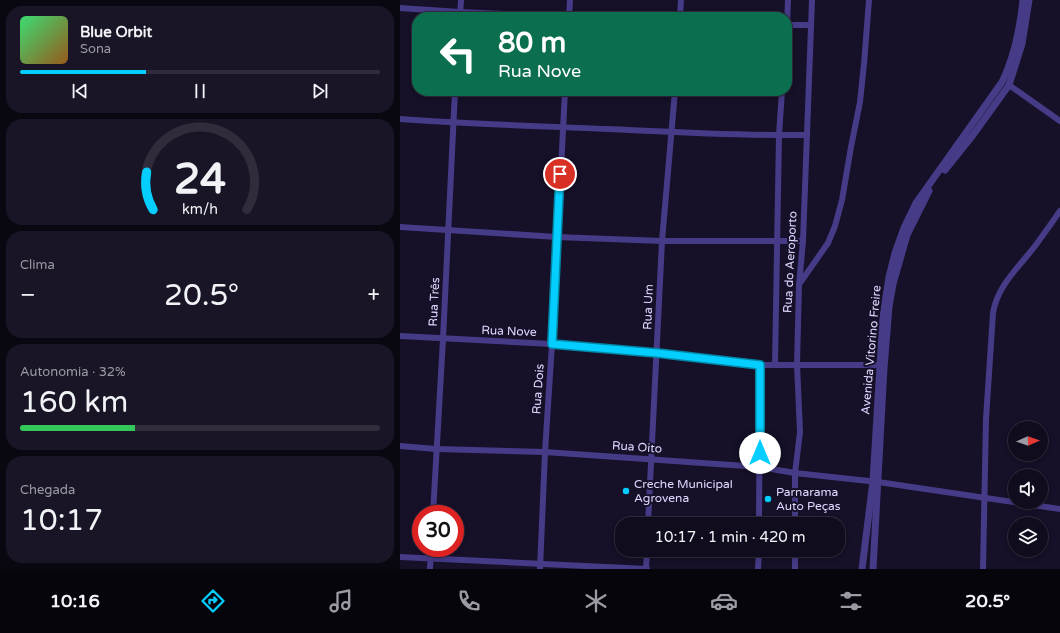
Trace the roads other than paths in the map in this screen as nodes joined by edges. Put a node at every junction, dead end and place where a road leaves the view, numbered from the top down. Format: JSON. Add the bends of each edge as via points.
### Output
{"nodes":[{"id":1,"x":461,"y":0,"type":"edge"},
{"id":2,"x":570,"y":0,"type":"edge"},
{"id":3,"x":681,"y":0,"type":"edge"},
{"id":4,"x":788,"y":0,"type":"edge"},
{"id":5,"x":812,"y":0,"type":"edge"},
{"id":6,"x":869,"y":0,"type":"edge"},
{"id":7,"x":1023,"y":0,"type":"edge"},
{"id":8,"x":1029,"y":0,"type":"edge"},
{"id":9,"x":400,"y":8,"type":"edge"},
{"id":10,"x":440,"y":12,"type":"edge"},
{"id":11,"x":460,"y":12,"type":"edge"},
{"id":12,"x":569,"y":12,"type":"edge"},
{"id":13,"x":680,"y":12,"type":"edge"},
{"id":14,"x":788,"y":12,"type":"edge"},
{"id":15,"x":792,"y":25,"type":"edge"},
{"id":16,"x":811,"y":25,"type":"junction"},
{"id":17,"x":1009,"y":85,"type":"junction"},
{"id":18,"x":455,"y":96,"type":"edge"},
{"id":19,"x":565,"y":96,"type":"edge"},
{"id":20,"x":675,"y":96,"type":"edge"},
{"id":21,"x":782,"y":96,"type":"edge"},
{"id":22,"x":400,"y":119,"type":"edge"},
{"id":23,"x":1060,"y":121,"type":"edge"},
{"id":24,"x":453,"y":123,"type":"junction"},
{"id":25,"x":563,"y":127,"type":"junction"},
{"id":26,"x":672,"y":132,"type":"junction"},
{"id":27,"x":779,"y":135,"type":"junction"},
{"id":28,"x":807,"y":135,"type":"junction"},
{"id":29,"x":1060,"y":211,"type":"edge"},
{"id":30,"x":400,"y":227,"type":"edge"},
{"id":31,"x":448,"y":230,"type":"junction"},
{"id":32,"x":557,"y":237,"type":"junction"},
{"id":33,"x":662,"y":241,"type":"junction"},
{"id":34,"x":777,"y":241,"type":"junction"},
{"id":35,"x":803,"y":241,"type":"junction"},
{"id":36,"x":799,"y":285,"type":"junction"},
{"id":37,"x":400,"y":336,"type":"edge"},
{"id":38,"x":443,"y":340,"type":"junction"},
{"id":39,"x":552,"y":344,"type":"junction"},
{"id":40,"x":657,"y":353,"type":"junction"},
{"id":41,"x":797,"y":364,"type":"junction"},
{"id":42,"x":760,"y":365,"type":"junction"},
{"id":43,"x":775,"y":365,"type":"junction"},
{"id":44,"x":879,"y":365,"type":"junction"},
{"id":45,"x":400,"y":446,"type":"edge"},
{"id":46,"x":436,"y":449,"type":"junction"},
{"id":47,"x":545,"y":452,"type":"junction"},
{"id":48,"x":652,"y":459,"type":"junction"},
{"id":49,"x":760,"y":467,"type":"junction"},
{"id":50,"x":795,"y":473,"type":"junction"},
{"id":51,"x":876,"y":482,"type":"junction"},
{"id":52,"x":985,"y":498,"type":"junction"},
{"id":53,"x":433,"y":505,"type":"edge"},
{"id":54,"x":1060,"y":509,"type":"edge"},
{"id":55,"x":648,"y":517,"type":"edge"},
{"id":56,"x":759,"y":517,"type":"edge"},
{"id":57,"x":795,"y":517,"type":"edge"},
{"id":58,"x":400,"y":557,"type":"edge"},
{"id":59,"x":647,"y":557,"type":"edge"},
{"id":60,"x":759,"y":557,"type":"edge"},
{"id":61,"x":795,"y":557,"type":"edge"},
{"id":62,"x":430,"y":559,"type":"junction"},
{"id":63,"x":540,"y":566,"type":"edge"},
{"id":64,"x":430,"y":569,"type":"edge"},
{"id":65,"x":646,"y":569,"type":"edge"},
{"id":66,"x":758,"y":569,"type":"edge"},
{"id":67,"x":795,"y":569,"type":"edge"},
{"id":68,"x":862,"y":569,"type":"edge"},
{"id":69,"x":873,"y":569,"type":"edge"},
{"id":70,"x":983,"y":569,"type":"edge"}],
"edges":[{"from":1,"to":11,"type":"street"},
{"from":2,"to":12,"type":"street"},
{"from":3,"to":13,"type":"street"},
{"from":4,"to":14,"type":"street"},
{"from":5,"to":16,"type":"street","name":"Rua do Aeroporto"},
{"from":6,"to":36,"type":"street","via":[[860,102],[842,200],[828,243]]},
{"from":7,"to":44,"type":"street","name":"Avenida Vitorino Freire","via":[[1014,52],[1002,82],[928,185],[904,228],[889,277]]},
{"from":8,"to":17,"type":"street","name":"Avenida Vitorino Freire","via":[[1022,44]]},
{"from":9,"to":10,"type":"street"},
{"from":15,"to":16,"type":"street"},
{"from":16,"to":28,"type":"street","name":"Rua do Aeroporto"},
{"from":17,"to":23,"type":"street"},
{"from":17,"to":51,"type":"street","name":"Avenida Vitorino Freire","via":[[927,194],[907,235],[889,308]]},
{"from":18,"to":24,"type":"street","name":"Rua Três"},
{"from":19,"to":25,"type":"street","name":"Rua Dois"},
{"from":20,"to":26,"type":"street","name":"Rua Um"},
{"from":21,"to":27,"type":"street"},
{"from":22,"to":24,"type":"street"},
{"from":24,"to":25,"type":"street"},
{"from":24,"to":31,"type":"street","name":"Rua Três"},
{"from":25,"to":26,"type":"street"},
{"from":25,"to":32,"type":"street","name":"Rua Dois"},
{"from":26,"to":27,"type":"street"},
{"from":26,"to":33,"type":"street","name":"Rua Um"},
{"from":27,"to":28,"type":"street"},
{"from":27,"to":34,"type":"street"},
{"from":28,"to":35,"type":"street","name":"Rua do Aeroporto"},
{"from":29,"to":52,"type":"street","via":[[995,302],[986,418]]},
{"from":30,"to":31,"type":"street"},
{"from":31,"to":32,"type":"street"},
{"from":31,"to":38,"type":"street","name":"Rua Três"},
{"from":32,"to":33,"type":"street"},
{"from":32,"to":39,"type":"street","name":"Rua Dois"},
{"from":33,"to":34,"type":"street"},
{"from":33,"to":40,"type":"street","name":"Rua Um"},
{"from":34,"to":35,"type":"street"},
{"from":34,"to":43,"type":"street"},
{"from":35,"to":36,"type":"street","name":"Rua do Aeroporto"},
{"from":36,"to":41,"type":"street","name":"Rua do Aeroporto"},
{"from":37,"to":38,"type":"street","name":"Rua Nove"},
{"from":38,"to":39,"type":"street","name":"Rua Nove"},
{"from":38,"to":46,"type":"street","name":"Rua Três"},
{"from":39,"to":40,"type":"street","name":"Rua Nove"},
{"from":39,"to":47,"type":"street","name":"Rua Dois"},
{"from":40,"to":42,"type":"street","name":"Rua Nove"},
{"from":40,"to":48,"type":"street","name":"Rua Um"},
{"from":41,"to":43,"type":"street","name":"Rua Nove"},
{"from":41,"to":44,"type":"street","name":"Rua Nove"},
{"from":41,"to":50,"type":"street","name":"Rua do Aeroporto","via":[[800,432]]},
{"from":42,"to":43,"type":"street","name":"Rua Nove"},
{"from":42,"to":49,"type":"street"},
{"from":44,"to":51,"type":"street","name":"Avenida Vitorino Freire"},
{"from":45,"to":46,"type":"street","name":"Rua Oito"},
{"from":46,"to":47,"type":"street","name":"Rua Oito"},
{"from":46,"to":53,"type":"street","name":"Rua Três"},
{"from":47,"to":48,"type":"street","name":"Rua Oito"},
{"from":47,"to":63,"type":"street","name":"Rua Dois"},
{"from":48,"to":49,"type":"street","name":"Rua Oito"},
{"from":48,"to":55,"type":"street","name":"Rua Um"},
{"from":49,"to":50,"type":"street","name":"Rua Oito"},
{"from":49,"to":56,"type":"street"},
{"from":50,"to":51,"type":"street","name":"Rua Oito"},
{"from":50,"to":57,"type":"street","name":"Rua do Aeroporto"},
{"from":51,"to":52,"type":"street"},
{"from":51,"to":68,"type":"street","name":"Avenida Vitorino Freire"},
{"from":51,"to":69,"type":"street","name":"Avenida Vitorino Freire"},
{"from":52,"to":54,"type":"street"},
{"from":52,"to":70,"type":"street"},
{"from":58,"to":62,"type":"street"},
{"from":59,"to":65,"type":"street"},
{"from":60,"to":66,"type":"street"},
{"from":61,"to":67,"type":"street"},
{"from":62,"to":63,"type":"street"},
{"from":62,"to":64,"type":"street"},
{"from":63,"to":65,"type":"street"}]}
